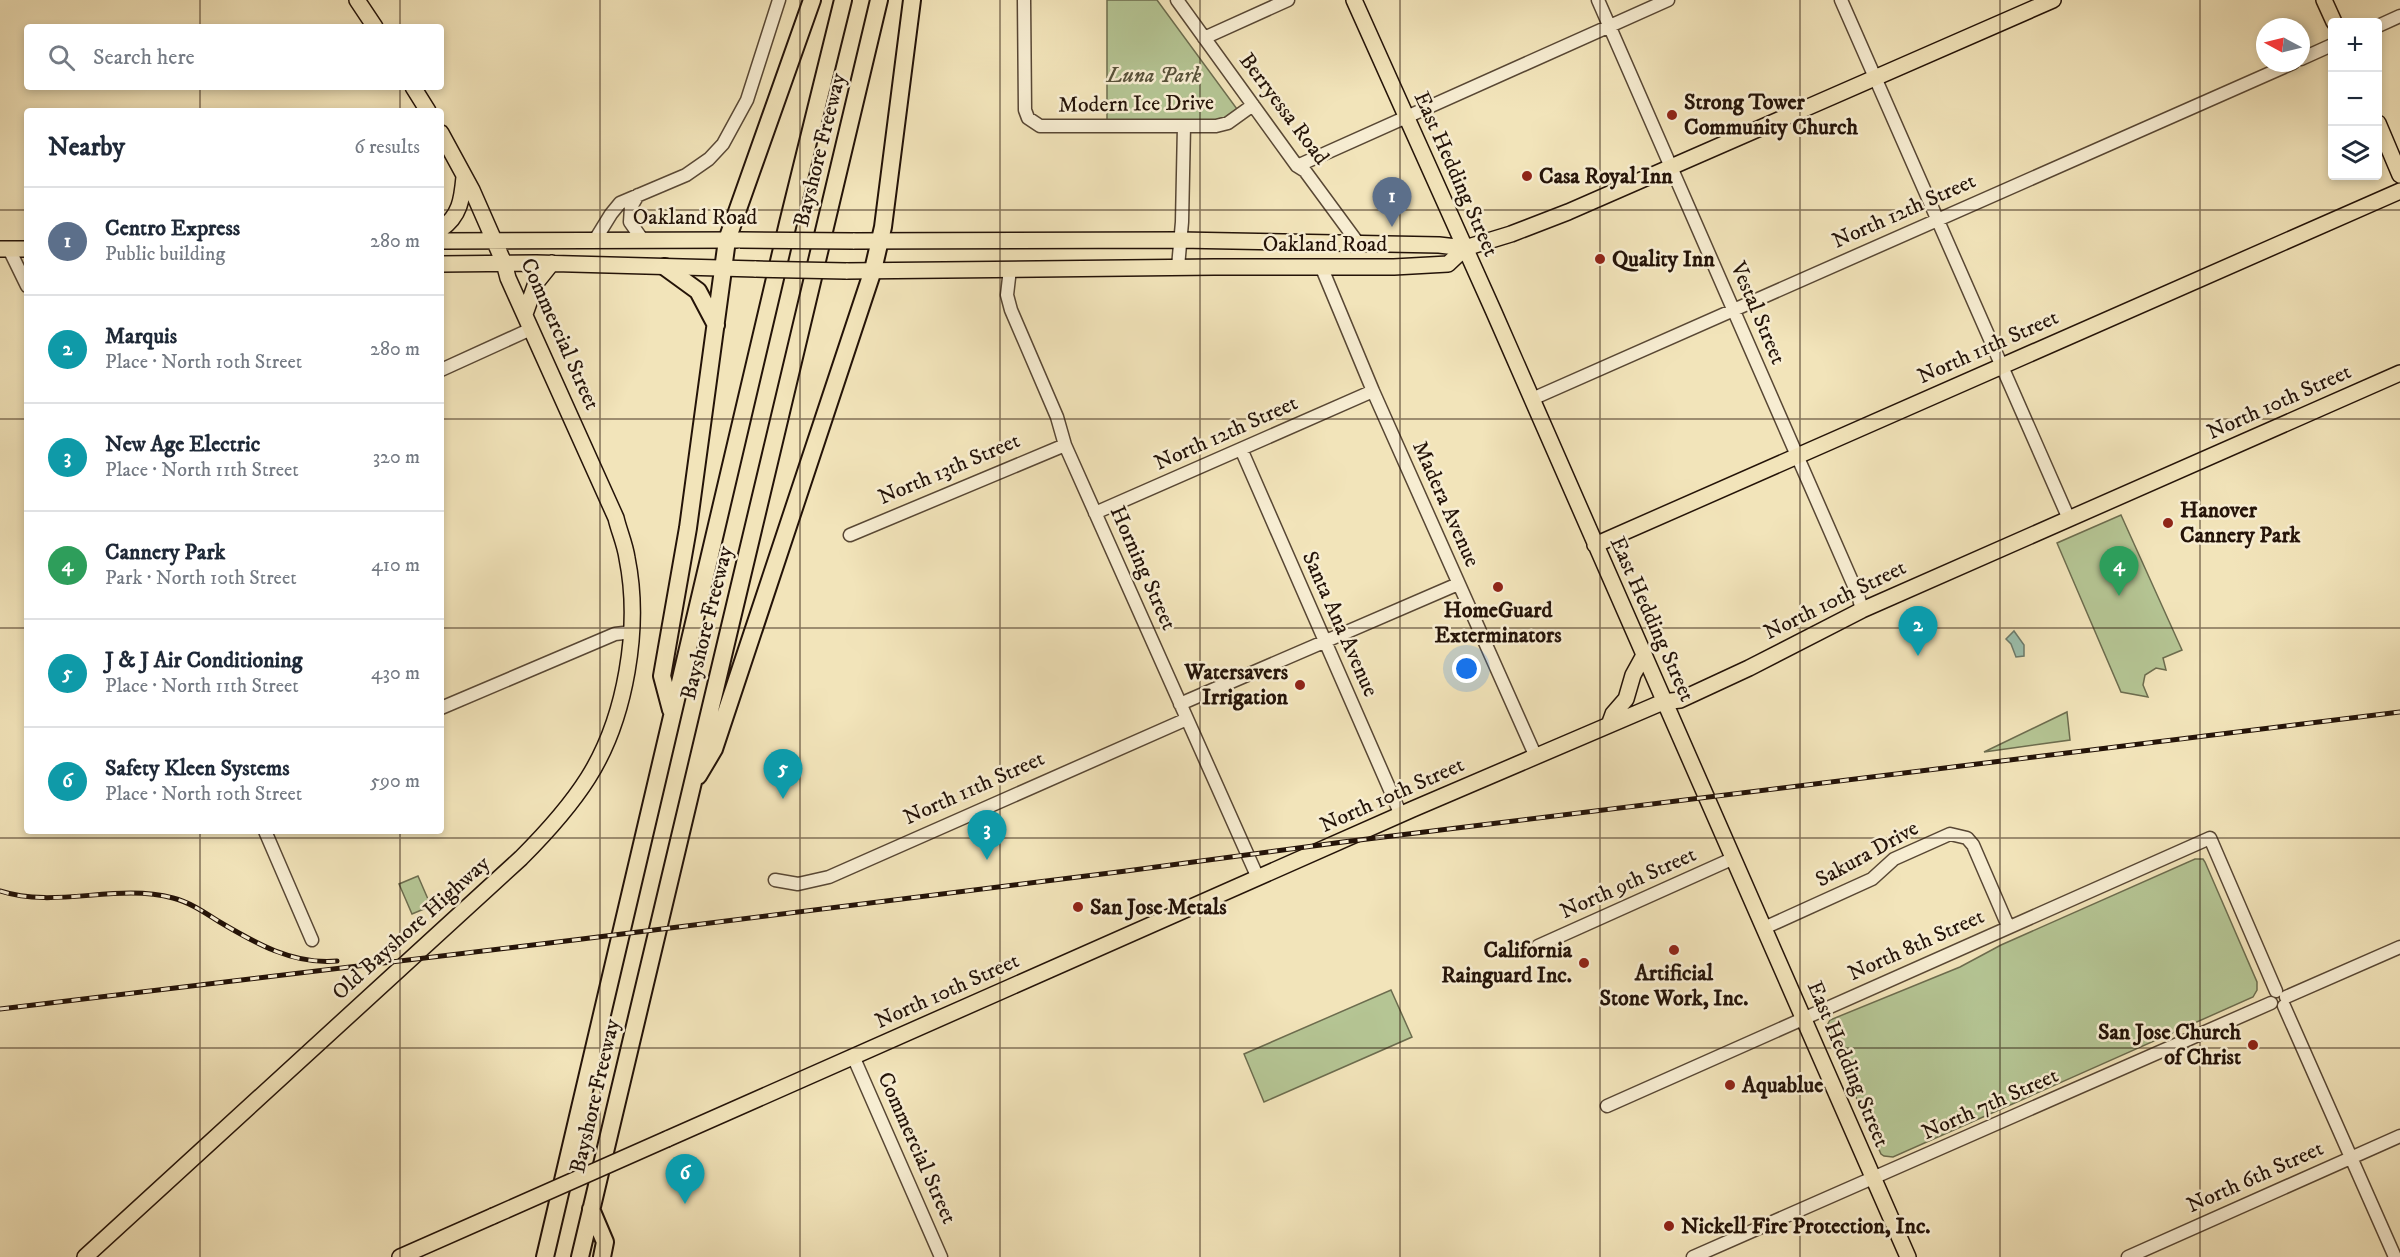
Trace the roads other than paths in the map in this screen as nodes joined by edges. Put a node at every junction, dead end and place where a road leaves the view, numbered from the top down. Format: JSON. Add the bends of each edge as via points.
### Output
{"nodes":[{"id":1,"x":357,"y":0,"type":"edge"},
{"id":2,"x":779,"y":0,"type":"edge"},
{"id":3,"x":812,"y":0,"type":"edge"},
{"id":4,"x":843,"y":0,"type":"edge"},
{"id":5,"x":879,"y":0,"type":"edge"},
{"id":6,"x":912,"y":0,"type":"edge"},
{"id":7,"x":1024,"y":0,"type":"edge"},
{"id":8,"x":1177,"y":0,"type":"edge"},
{"id":9,"x":1288,"y":0,"type":"edge"},
{"id":10,"x":1354,"y":0,"type":"edge"},
{"id":11,"x":1598,"y":0,"type":"edge"},
{"id":12,"x":1668,"y":0,"type":"edge"},
{"id":13,"x":1841,"y":0,"type":"edge"},
{"id":14,"x":2053,"y":0,"type":"edge"},
{"id":15,"x":2324,"y":0,"type":"edge"},
{"id":16,"x":2400,"y":16,"type":"edge"},
{"id":17,"x":2332,"y":18,"type":"edge"},
{"id":18,"x":373,"y":24,"type":"edge"},
{"id":19,"x":2382,"y":24,"type":"edge"},
{"id":20,"x":1610,"y":26,"type":"junction"},
{"id":21,"x":1204,"y":38,"type":"junction"},
{"id":22,"x":2328,"y":47,"type":"edge"},
{"id":23,"x":2310,"y":55,"type":"edge"},
{"id":24,"x":2273,"y":72,"type":"edge"},
{"id":25,"x":1875,"y":78,"type":"junction"},
{"id":26,"x":414,"y":90,"type":"edge"},
{"id":27,"x":1252,"y":105,"type":"junction"},
{"id":28,"x":426,"y":108,"type":"edge"},
{"id":29,"x":1405,"y":117,"type":"junction"},
{"id":30,"x":1184,"y":126,"type":"junction"},
{"id":31,"x":2379,"y":126,"type":"edge"},
{"id":32,"x":444,"y":139,"type":"edge"},
{"id":33,"x":1297,"y":166,"type":"junction"},
{"id":34,"x":1672,"y":167,"type":"junction"},
{"id":35,"x":2400,"y":175,"type":"edge"},
{"id":36,"x":464,"y":177,"type":"junction"},
{"id":37,"x":2400,"y":191,"type":"edge"},
{"id":38,"x":638,"y":195,"type":"junction"},
{"id":39,"x":1938,"y":219,"type":"junction"},
{"id":40,"x":444,"y":227,"type":"edge"},
{"id":41,"x":642,"y":239,"type":"junction"},
{"id":42,"x":493,"y":240,"type":"junction"},
{"id":43,"x":595,"y":240,"type":"junction"},
{"id":44,"x":734,"y":240,"type":"junction"},
{"id":45,"x":1180,"y":240,"type":"junction"},
{"id":46,"x":881,"y":241,"type":"junction"},
{"id":47,"x":444,"y":242,"type":"edge"},
{"id":48,"x":1358,"y":243,"type":"junction"},
{"id":49,"x":1465,"y":248,"type":"junction"},
{"id":50,"x":4,"y":249,"type":"edge"},
{"id":51,"x":24,"y":249,"type":"edge"},
{"id":52,"x":552,"y":263,"type":"junction"},
{"id":53,"x":444,"y":264,"type":"edge"},
{"id":54,"x":504,"y":264,"type":"junction"},
{"id":55,"x":1321,"y":266,"type":"junction"},
{"id":56,"x":665,"y":267,"type":"junction"},
{"id":57,"x":1178,"y":267,"type":"junction"},
{"id":58,"x":729,"y":268,"type":"junction"},
{"id":59,"x":1010,"y":269,"type":"junction"},
{"id":60,"x":873,"y":270,"type":"junction"},
{"id":61,"x":24,"y":281,"type":"edge"},
{"id":62,"x":1734,"y":308,"type":"junction"},
{"id":63,"x":525,"y":314,"type":"junction"},
{"id":64,"x":716,"y":325,"type":"junction"},
{"id":65,"x":531,"y":329,"type":"junction"},
{"id":66,"x":2002,"y":367,"type":"junction"},
{"id":67,"x":444,"y":369,"type":"edge"},
{"id":68,"x":2400,"y":373,"type":"edge"},
{"id":69,"x":1373,"y":391,"type":"junction"},
{"id":70,"x":1532,"y":399,"type":"junction"},
{"id":71,"x":1065,"y":445,"type":"junction"},
{"id":72,"x":1241,"y":449,"type":"junction"},
{"id":73,"x":1797,"y":456,"type":"junction"},
{"id":74,"x":1095,"y":513,"type":"junction"},
{"id":75,"x":2069,"y":519,"type":"junction"},
{"id":76,"x":850,"y":535,"type":"dead end"},
{"id":77,"x":1595,"y":545,"type":"junction"},
{"id":78,"x":627,"y":558,"type":"joint"},
{"id":79,"x":1458,"y":584,"type":"junction"},
{"id":80,"x":1862,"y":610,"type":"junction"},
{"id":81,"x":632,"y":632,"type":"junction"},
{"id":82,"x":1325,"y":643,"type":"junction"},
{"id":83,"x":1644,"y":655,"type":"junction"},
{"id":84,"x":1664,"y":702,"type":"junction"},
{"id":85,"x":1180,"y":704,"type":"junction"},
{"id":86,"x":444,"y":707,"type":"edge"},
{"id":87,"x":672,"y":714,"type":"junction"},
{"id":88,"x":1187,"y":719,"type":"junction"},
{"id":89,"x":1609,"y":725,"type":"junction"},
{"id":90,"x":1536,"y":757,"type":"junction"},
{"id":91,"x":690,"y":790,"type":"junction"},
{"id":92,"x":1401,"y":814,"type":"junction"},
{"id":93,"x":266,"y":834,"type":"edge"},
{"id":94,"x":1734,"y":858,"type":"junction"},
{"id":95,"x":1258,"y":878,"type":"junction"},
{"id":96,"x":775,"y":880,"type":"dead end"},
{"id":97,"x":2008,"y":926,"type":"junction"},
{"id":98,"x":1764,"y":928,"type":"junction"},
{"id":99,"x":312,"y":940,"type":"dead end"},
{"id":100,"x":1538,"y":946,"type":"dead end"},
{"id":101,"x":2400,"y":946,"type":"edge"},
{"id":102,"x":2279,"y":999,"type":"junction"},
{"id":103,"x":1804,"y":1018,"type":"junction"},
{"id":104,"x":853,"y":1056,"type":"junction"},
{"id":105,"x":1607,"y":1106,"type":"dead end"},
{"id":106,"x":2400,"y":1136,"type":"edge"},
{"id":107,"x":2350,"y":1158,"type":"junction"},
{"id":108,"x":1873,"y":1178,"type":"junction"},
{"id":109,"x":591,"y":1209,"type":"junction"},
{"id":110,"x":85,"y":1257,"type":"edge"},
{"id":111,"x":400,"y":1257,"type":"edge"},
{"id":112,"x":544,"y":1257,"type":"edge"},
{"id":113,"x":580,"y":1257,"type":"edge"},
{"id":114,"x":602,"y":1257,"type":"edge"},
{"id":115,"x":941,"y":1257,"type":"edge"},
{"id":116,"x":1693,"y":1257,"type":"edge"},
{"id":117,"x":1908,"y":1257,"type":"edge"},
{"id":118,"x":2128,"y":1257,"type":"edge"},
{"id":119,"x":2395,"y":1257,"type":"edge"}],
"edges":[{"from":1,"to":18,"type":"main road"},
{"from":2,"to":38,"type":"street","via":[[747,100],[730,135],[709,159],[686,175]]},
{"from":3,"to":44,"type":"highway"},
{"from":4,"to":87,"type":"highway","name":"Bayshore Freeway"},
{"from":5,"to":91,"type":"highway","name":"Bayshore Freeway"},
{"from":6,"to":46,"type":"highway"},
{"from":7,"to":30,"type":"street","name":"Modern Ice Drive","via":[[1025,110],[1033,123],[1069,127]]},
{"from":8,"to":21,"type":"street","name":"Berryessa Road"},
{"from":9,"to":21,"type":"street"},
{"from":10,"to":29,"type":"main road","name":"East Hedding Street"},
{"from":11,"to":20,"type":"street","name":"Vestal Street"},
{"from":12,"to":20,"type":"street"},
{"from":13,"to":25,"type":"street"},
{"from":14,"to":25,"type":"main road"},
{"from":15,"to":17,"type":"main road"},
{"from":16,"to":19,"type":"street"},
{"from":20,"to":29,"type":"street"},
{"from":20,"to":34,"type":"street","name":"Vestal Street"},
{"from":21,"to":27,"type":"street","name":"Berryessa Road"},
{"from":22,"to":23,"type":"street"},
{"from":24,"to":39,"type":"street","name":"North 12th Street"},
{"from":25,"to":34,"type":"main road"},
{"from":25,"to":39,"type":"street"},
{"from":26,"to":28,"type":"main road"},
{"from":27,"to":30,"type":"street","name":"Modern Ice Drive","via":[[1222,124]]},
{"from":27,"to":33,"type":"street","name":"Berryessa Road"},
{"from":29,"to":33,"type":"street"},
{"from":29,"to":49,"type":"main road","name":"East Hedding Street"},
{"from":30,"to":45,"type":"street"},
{"from":31,"to":35,"type":"main road"},
{"from":32,"to":36,"type":"main road","name":"Commercial Street"},
{"from":33,"to":48,"type":"street","name":"Berryessa Road","via":[[1305,171]]},
{"from":34,"to":49,"type":"main road","via":[[1511,234]]},
{"from":34,"to":62,"type":"street","name":"Vestal Street"},
{"from":36,"to":40,"type":"main road","via":[[459,210]]},
{"from":36,"to":42,"type":"main road","name":"Commercial Street"},
{"from":37,"to":66,"type":"main road","name":"North 11th Street"},
{"from":38,"to":41,"type":"street","via":[[631,207],[630,222]]},
{"from":38,"to":43,"type":"street","via":[[620,203],[610,213]]},
{"from":39,"to":62,"type":"street","name":"North 12th Street"},
{"from":39,"to":66,"type":"street"},
{"from":41,"to":43,"type":"main road","name":"Oakland Road"},
{"from":41,"to":44,"type":"main road","name":"Oakland Road"},
{"from":42,"to":43,"type":"main road","name":"Oakland Road"},
{"from":42,"to":47,"type":"main road","name":"Oakland Road"},
{"from":42,"to":54,"type":"main road","name":"Commercial Street"},
{"from":44,"to":46,"type":"main road","name":"Oakland Road","bridge":true},
{"from":44,"to":58,"type":"highway"},
{"from":45,"to":46,"type":"main road","name":"Oakland Road"},
{"from":45,"to":48,"type":"main road","name":"Oakland Road"},
{"from":45,"to":57,"type":"street"},
{"from":46,"to":60,"type":"highway"},
{"from":48,"to":49,"type":"main road","name":"Oakland Road"},
{"from":49,"to":55,"type":"main road","name":"Oakland Road","via":[[1448,264]]},
{"from":49,"to":70,"type":"main road","name":"East Hedding Street"},
{"from":50,"to":51,"type":"main road"},
{"from":50,"to":61,"type":"street"},
{"from":52,"to":54,"type":"main road","name":"Oakland Road"},
{"from":52,"to":56,"type":"main road","name":"Oakland Road"},
{"from":52,"to":63,"type":"main road","via":[[536,283]]},
{"from":53,"to":54,"type":"main road","name":"Oakland Road"},
{"from":54,"to":63,"type":"main road","name":"Commercial Street"},
{"from":55,"to":57,"type":"main road","name":"Oakland Road"},
{"from":55,"to":69,"type":"street","name":"Madera Avenue"},
{"from":56,"to":58,"type":"main road","name":"Oakland Road"},
{"from":56,"to":64,"type":"highway","via":[[698,291]]},
{"from":57,"to":59,"type":"main road","name":"Oakland Road"},
{"from":58,"to":60,"type":"main road","name":"Oakland Road","bridge":true},
{"from":58,"to":64,"type":"highway"},
{"from":59,"to":60,"type":"main road","name":"Oakland Road"},
{"from":59,"to":71,"type":"street","name":"Horning Street","via":[[1007,295],[1011,310]]},
{"from":60,"to":91,"type":"highway","via":[[714,749]]},
{"from":62,"to":70,"type":"street","name":"North 12th Street"},
{"from":62,"to":73,"type":"street","name":"Vestal Street"},
{"from":63,"to":65,"type":"main road","name":"Commercial Street"},
{"from":64,"to":87,"type":"highway","via":[[688,528],[662,676]]},
{"from":65,"to":67,"type":"street"},
{"from":65,"to":78,"type":"main road","name":"Commercial Street","via":[[616,518]]},
{"from":66,"to":73,"type":"main road","name":"North 11th Street"},
{"from":66,"to":75,"type":"street"},
{"from":68,"to":75,"type":"main road","name":"North 10th Street"},
{"from":69,"to":72,"type":"street","name":"North 12th Street"},
{"from":69,"to":79,"type":"street","name":"Madera Avenue"},
{"from":70,"to":77,"type":"main road","name":"East Hedding Street"},
{"from":71,"to":74,"type":"street","name":"Horning Street"},
{"from":71,"to":76,"type":"street","name":"North 13th Street"},
{"from":72,"to":74,"type":"street","name":"North 12th Street"},
{"from":72,"to":82,"type":"street","name":"Santa Ana Avenue"},
{"from":73,"to":77,"type":"main road","name":"North 11th Street"},
{"from":73,"to":80,"type":"street","name":"Vestal Street"},
{"from":74,"to":85,"type":"street","name":"Horning Street"},
{"from":75,"to":80,"type":"main road","name":"North 10th Street"},
{"from":77,"to":83,"type":"main road","name":"East Hedding Street"},
{"from":78,"to":81,"type":"main road","name":"Old Bayshore Highway"},
{"from":79,"to":82,"type":"street"},
{"from":79,"to":90,"type":"street","name":"Madera Avenue"},
{"from":80,"to":84,"type":"main road","name":"North 10th Street","via":[[1690,696]]},
{"from":81,"to":86,"type":"street","via":[[615,634]]},
{"from":81,"to":110,"type":"main road","name":"Old Bayshore Highway","via":[[617,713],[589,777],[552,826]]},
{"from":82,"to":85,"type":"street"},
{"from":82,"to":92,"type":"street","name":"Santa Ana Avenue"},
{"from":83,"to":84,"type":"main road","name":"East Hedding Street"},
{"from":83,"to":89,"type":"main road","via":[[1626,699]]},
{"from":84,"to":89,"type":"main road","name":"North 10th Street"},
{"from":84,"to":94,"type":"main road","name":"East Hedding Street"},
{"from":85,"to":88,"type":"street","name":"Horning Street"},
{"from":87,"to":112,"type":"highway","name":"Bayshore Freeway"},
{"from":88,"to":95,"type":"street","name":"Horning Street"},
{"from":88,"to":96,"type":"street","name":"North 11th Street","via":[[829,878],[798,884]]},
{"from":89,"to":90,"type":"main road","name":"North 10th Street"},
{"from":90,"to":92,"type":"main road","name":"North 10th Street"},
{"from":91,"to":109,"type":"highway","name":"Bayshore Freeway"},
{"from":92,"to":95,"type":"main road","name":"North 10th Street"},
{"from":93,"to":99,"type":"street"},
{"from":94,"to":98,"type":"main road","name":"East Hedding Street"},
{"from":94,"to":100,"type":"street","name":"North 9th Street"},
{"from":95,"to":104,"type":"main road","name":"North 10th Street"},
{"from":97,"to":98,"type":"street","name":"Sakura Drive","via":[[1973,845],[1966,838],[1950,834],[1894,859],[1872,879]]},
{"from":97,"to":102,"type":"street","name":"North 8th Street","via":[[2210,838]]},
{"from":97,"to":103,"type":"street","name":"North 8th Street"},
{"from":98,"to":103,"type":"main road","name":"East Hedding Street"},
{"from":101,"to":102,"type":"street","name":"North 7th Street"},
{"from":102,"to":107,"type":"street"},
{"from":102,"to":108,"type":"street","name":"North 7th Street"},
{"from":103,"to":105,"type":"street","name":"North 8th Street"},
{"from":103,"to":108,"type":"main road","name":"East Hedding Street"},
{"from":104,"to":111,"type":"main road","name":"North 10th Street","bridge":true},
{"from":104,"to":115,"type":"street","name":"Commercial Street"},
{"from":106,"to":107,"type":"street","name":"North 6th Street"},
{"from":107,"to":118,"type":"street","name":"North 6th Street"},
{"from":107,"to":119,"type":"street"},
{"from":108,"to":116,"type":"street","name":"North 7th Street"},
{"from":108,"to":117,"type":"main road","name":"East Hedding Street"},
{"from":109,"to":113,"type":"highway","name":"Bayshore Freeway"},
{"from":109,"to":114,"type":"highway","via":[[605,1242]]}]}
